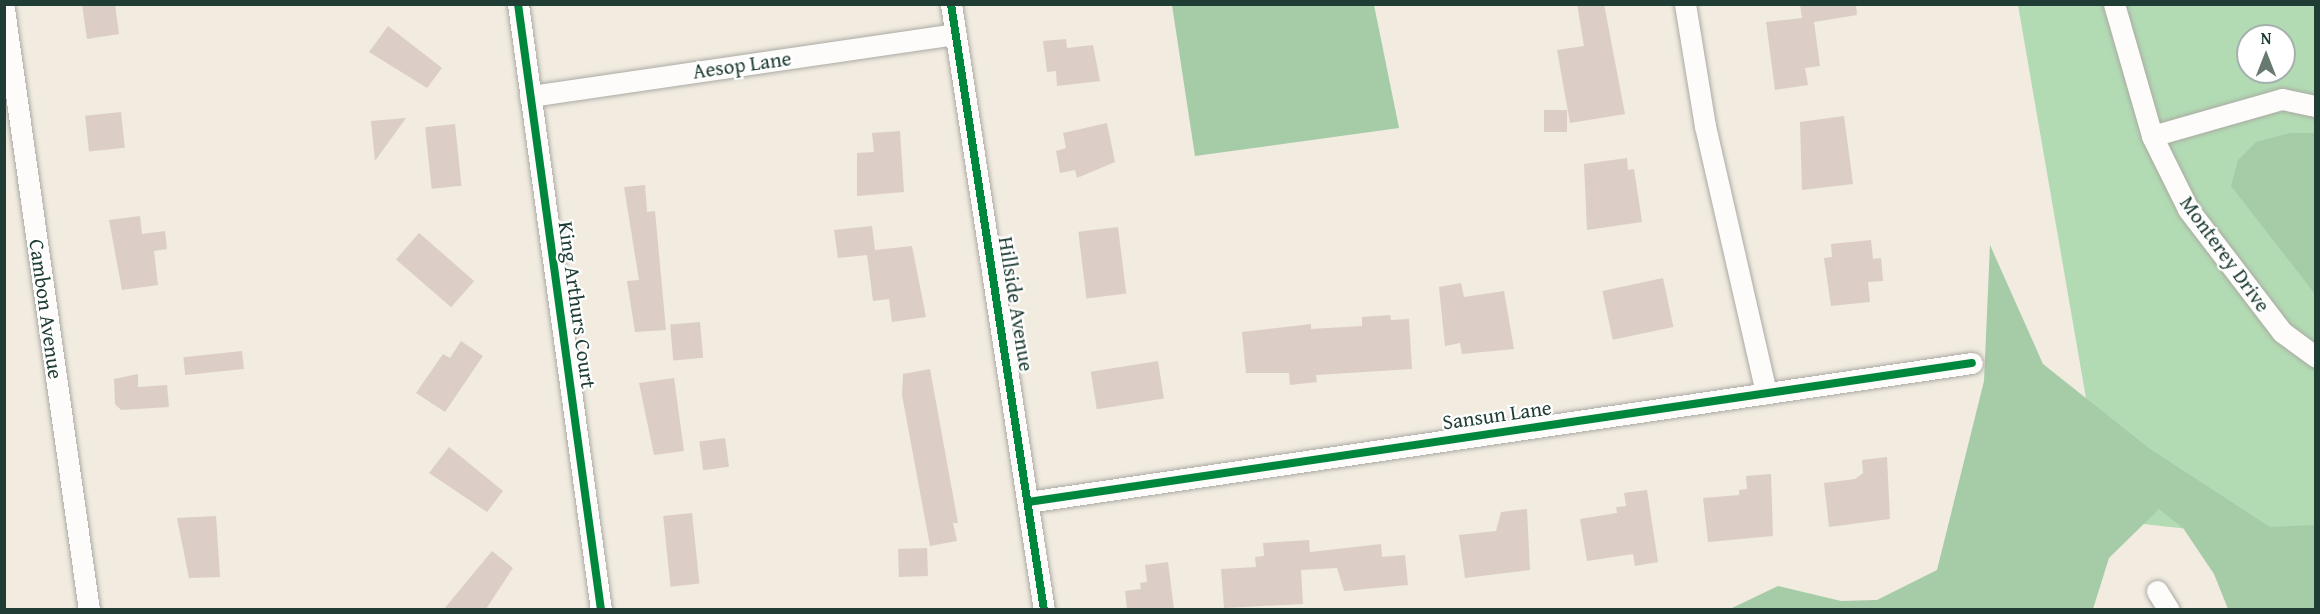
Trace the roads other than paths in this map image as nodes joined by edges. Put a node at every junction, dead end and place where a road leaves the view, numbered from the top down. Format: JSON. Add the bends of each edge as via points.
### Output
{"nodes":[{"id":1,"x":518,"y":4,"type":"edge"},
{"id":2,"x":951,"y":4,"type":"edge"},
{"id":3,"x":1685,"y":4,"type":"edge"},
{"id":4,"x":2114,"y":4,"type":"edge"},
{"id":5,"x":4,"y":9,"type":"edge"},
{"id":6,"x":954,"y":34,"type":"junction"},
{"id":7,"x":530,"y":96,"type":"junction"},
{"id":8,"x":2316,"y":106,"type":"edge"},
{"id":9,"x":2152,"y":136,"type":"junction"},
{"id":10,"x":2316,"y":357,"type":"edge"},
{"id":11,"x":1972,"y":363,"type":"dead end"},
{"id":12,"x":1766,"y":393,"type":"junction"},
{"id":13,"x":1028,"y":502,"type":"junction"},
{"id":14,"x":2157,"y":591,"type":"dead end"},
{"id":15,"x":89,"y":609,"type":"edge"},
{"id":16,"x":601,"y":609,"type":"edge"},
{"id":17,"x":1044,"y":609,"type":"edge"},
{"id":18,"x":2169,"y":609,"type":"edge"}],
"edges":[{"from":1,"to":7,"type":"street","name":"King Arthurs Court"},
{"from":2,"to":6,"type":"street","name":"Hillside Avenue"},
{"from":3,"to":12,"type":"street","via":[[1705,126]]},
{"from":4,"to":9,"type":"street","name":"Monterey Drive"},
{"from":5,"to":15,"type":"street","name":"Cambon Avenue"},
{"from":6,"to":7,"type":"street","name":"Aesop Lane"},
{"from":6,"to":13,"type":"street","name":"Hillside Avenue"},
{"from":7,"to":16,"type":"street","name":"King Arthurs Court"},
{"from":8,"to":9,"type":"street","via":[[2282,99]]},
{"from":9,"to":10,"type":"street","name":"Monterey Drive","via":[[2188,209],[2282,332]]},
{"from":11,"to":12,"type":"street","name":"Sansun Lane"},
{"from":12,"to":13,"type":"street","name":"Sansun Lane"},
{"from":13,"to":17,"type":"street","name":"Hillside Avenue"},
{"from":14,"to":18,"type":"street"}]}
